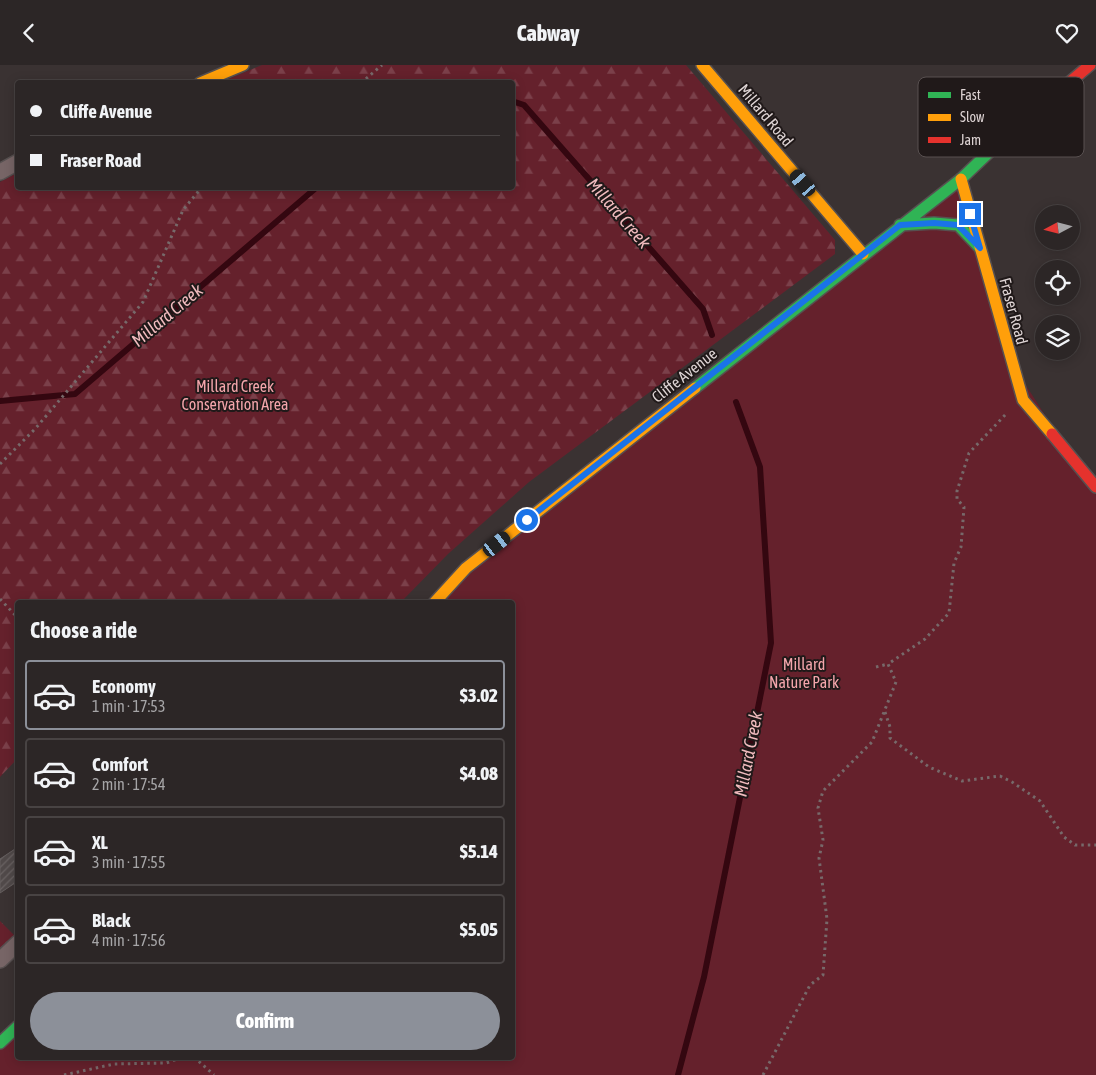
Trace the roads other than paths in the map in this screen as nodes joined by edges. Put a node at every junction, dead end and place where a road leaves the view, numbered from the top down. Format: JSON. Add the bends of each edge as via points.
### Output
{"nodes":[{"id":1,"x":243,"y":65,"type":"edge"},
{"id":2,"x":702,"y":65,"type":"edge"},
{"id":3,"x":1090,"y":65,"type":"edge"},
{"id":4,"x":1076,"y":77,"type":"edge"},
{"id":5,"x":207,"y":80,"type":"edge"},
{"id":6,"x":984,"y":157,"type":"edge"},
{"id":7,"x":15,"y":164,"type":"edge"},
{"id":8,"x":0,"y":172,"type":"edge"},
{"id":9,"x":961,"y":179,"type":"junction"},
{"id":10,"x":900,"y":225,"type":"junction"},
{"id":11,"x":980,"y":248,"type":"junction"},
{"id":12,"x":863,"y":254,"type":"junction"},
{"id":13,"x":1096,"y":487,"type":"edge"},
{"id":14,"x":437,"y":600,"type":"edge"},
{"id":15,"x":15,"y":946,"type":"edge"},
{"id":16,"x":0,"y":960,"type":"edge"},
{"id":17,"x":15,"y":1029,"type":"edge"},
{"id":18,"x":0,"y":1043,"type":"edge"}],
"edges":[{"from":1,"to":5,"type":"main road"},
{"from":2,"to":12,"type":"main road","name":"Millard Road"},
{"from":3,"to":4,"type":"main road","name":"Cliffe Avenue"},
{"from":6,"to":9,"type":"main road","name":"Cliffe Avenue"},
{"from":7,"to":8,"type":"street"},
{"from":9,"to":10,"type":"main road","name":"Cliffe Avenue"},
{"from":9,"to":11,"type":"main road","name":"Fraser Road"},
{"from":10,"to":11,"type":"main road","via":[[958,225]]},
{"from":10,"to":12,"type":"main road","name":"Cliffe Avenue"},
{"from":11,"to":13,"type":"main road","name":"Fraser Road","via":[[1023,401]]},
{"from":12,"to":14,"type":"main road","name":"Cliffe Avenue","via":[[466,568]]},
{"from":15,"to":16,"type":"street"},
{"from":17,"to":18,"type":"main road"}]}
